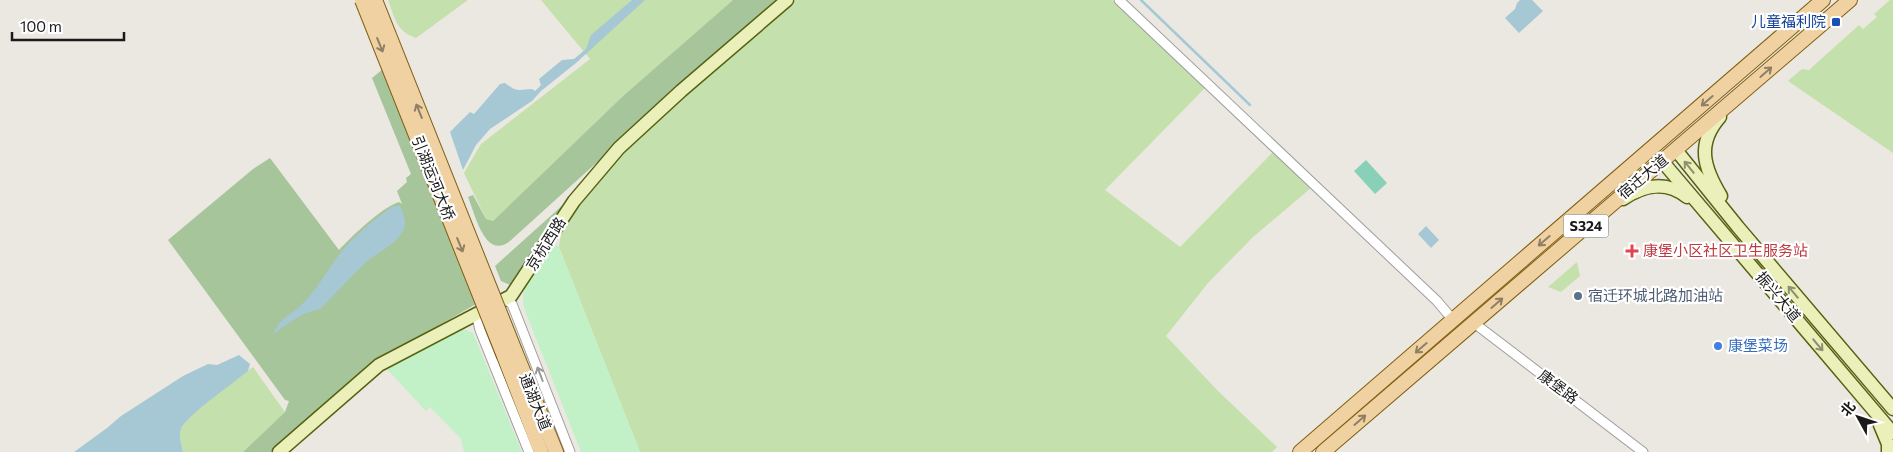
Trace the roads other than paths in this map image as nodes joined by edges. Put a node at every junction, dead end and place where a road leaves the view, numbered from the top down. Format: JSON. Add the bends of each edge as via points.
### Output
{"nodes":[{"id":1,"x":362,"y":0,"type":"edge"},
{"id":2,"x":375,"y":0,"type":"edge"},
{"id":3,"x":787,"y":0,"type":"edge"},
{"id":4,"x":1119,"y":0,"type":"edge"},
{"id":5,"x":1823,"y":0,"type":"edge"},
{"id":6,"x":1850,"y":0,"type":"edge"},
{"id":7,"x":1739,"y":95,"type":"junction"},
{"id":8,"x":1676,"y":150,"type":"junction"},
{"id":9,"x":1662,"y":161,"type":"junction"},
{"id":10,"x":1596,"y":218,"type":"junction"},
{"id":11,"x":1738,"y":227,"type":"junction"},
{"id":12,"x":1724,"y":234,"type":"junction"},
{"id":13,"x":506,"y":300,"type":"junction"},
{"id":14,"x":476,"y":314,"type":"junction"},
{"id":15,"x":1453,"y":320,"type":"junction"},
{"id":16,"x":1474,"y":323,"type":"junction"},
{"id":17,"x":510,"y":354,"type":"junction"},
{"id":18,"x":1875,"y":388,"type":"junction"},
{"id":19,"x":1893,"y":398,"type":"edge"},
{"id":20,"x":1866,"y":401,"type":"junction"},
{"id":21,"x":1893,"y":408,"type":"edge"},
{"id":22,"x":1893,"y":433,"type":"edge"},
{"id":23,"x":279,"y":452,"type":"edge"},
{"id":24,"x":529,"y":452,"type":"edge"},
{"id":25,"x":542,"y":452,"type":"edge"},
{"id":26,"x":556,"y":452,"type":"edge"},
{"id":27,"x":570,"y":452,"type":"edge"},
{"id":28,"x":1300,"y":452,"type":"edge"},
{"id":29,"x":1323,"y":452,"type":"edge"},
{"id":30,"x":1643,"y":452,"type":"edge"},
{"id":31,"x":1888,"y":452,"type":"edge"}],
"edges":[{"from":1,"to":17,"type":"main road","name":"引湖运河大桥","one_way":true,"bridge":true},
{"from":17,"to":2,"type":"main road","name":"引湖运河大桥","one_way":true,"bridge":true},
{"from":3,"to":13,"type":"main road","name":"京杭西路","via":[[619,148],[574,201],[525,277]]},
{"from":4,"to":15,"type":"street"},
{"from":5,"to":15,"type":"main road","name":"宿迁大道","number":"S324","one_way":true},
{"from":7,"to":6,"type":"main road","name":"宿迁大道","number":"S324","one_way":true},
{"from":7,"to":8,"type":"main road","name":"宿迁大道","number":"S324"},
{"from":7,"to":11,"type":"main road","via":[[1710,128],[1704,159],[1708,174]]},
{"from":8,"to":9,"type":"main road","name":"宿迁大道","number":"S324"},
{"from":11,"to":8,"type":"main road","name":"振兴大道","one_way":true},
{"from":9,"to":10,"type":"main road","name":"宿迁大道","number":"S324"},
{"from":9,"to":12,"type":"main road","name":"振兴大道"},
{"from":10,"to":12,"type":"main road","via":[[1644,188],[1664,185],[1688,197]]},
{"from":16,"to":10,"type":"main road","name":"宿迁大道","number":"S324","one_way":true},
{"from":18,"to":11,"type":"main road","name":"振兴大道","one_way":true},
{"from":12,"to":20,"type":"main road","name":"振兴大道","one_way":true},
{"from":13,"to":14,"type":"main road","name":"京杭西路"},
{"from":27,"to":13,"type":"street","one_way":true,"via":[[512,304]]},
{"from":14,"to":23,"type":"main road","name":"京杭西路","via":[[379,365]]},
{"from":14,"to":24,"type":"street"},
{"from":15,"to":28,"type":"main road","name":"宿迁大道","number":"S324","one_way":true},
{"from":29,"to":16,"type":"main road","name":"宿迁大道","number":"S324","one_way":true},
{"from":16,"to":30,"type":"street","name":"康堡路"},
{"from":17,"to":25,"type":"main road","name":"通湖大道"},
{"from":17,"to":26,"type":"main road","name":"通湖大道"},
{"from":18,"to":19,"type":"main road"},
{"from":18,"to":21,"type":"main road","name":"振兴大道"},
{"from":20,"to":22,"type":"main road","name":"振兴大道"},
{"from":20,"to":31,"type":"main road","via":[[1885,434]]}]}
